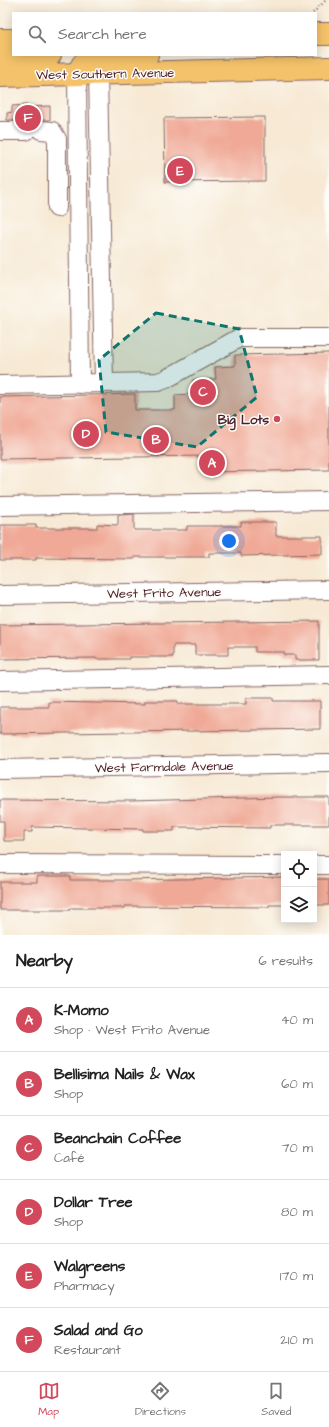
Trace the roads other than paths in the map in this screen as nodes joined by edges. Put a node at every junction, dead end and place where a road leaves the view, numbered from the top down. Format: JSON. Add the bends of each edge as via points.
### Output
{"nodes":[{"id":1,"x":317,"y":34,"type":"edge"},
{"id":2,"x":329,"y":34,"type":"edge"},
{"id":3,"x":0,"y":40,"type":"edge"},
{"id":4,"x":12,"y":40,"type":"edge"},
{"id":5,"x":47,"y":56,"type":"edge"},
{"id":6,"x":124,"y":56,"type":"edge"},
{"id":7,"x":0,"y":59,"type":"edge"},
{"id":8,"x":329,"y":68,"type":"edge"},
{"id":9,"x":88,"y":74,"type":"junction"},
{"id":10,"x":0,"y":76,"type":"edge"},
{"id":11,"x":0,"y":131,"type":"edge"},
{"id":12,"x":58,"y":208,"type":"dead end"},
{"id":13,"x":329,"y":338,"type":"edge"},
{"id":14,"x":104,"y":383,"type":"junction"},
{"id":15,"x":80,"y":384,"type":"junction"},
{"id":16,"x":0,"y":385,"type":"edge"},
{"id":17,"x":329,"y":501,"type":"edge"},
{"id":18,"x":0,"y":506,"type":"edge"},
{"id":19,"x":329,"y":590,"type":"edge"},
{"id":20,"x":0,"y":595,"type":"edge"},
{"id":21,"x":329,"y":675,"type":"edge"},
{"id":22,"x":0,"y":681,"type":"edge"},
{"id":23,"x":329,"y":763,"type":"edge"},
{"id":24,"x":0,"y":769,"type":"edge"},
{"id":25,"x":0,"y":864,"type":"edge"},
{"id":26,"x":281,"y":865,"type":"edge"},
{"id":27,"x":317,"y":865,"type":"edge"},
{"id":28,"x":329,"y":865,"type":"edge"}],
"edges":[{"from":1,"to":2,"type":"main road"},
{"from":3,"to":4,"type":"main road"},
{"from":5,"to":7,"type":"main road"},
{"from":6,"to":9,"type":"main road","via":[[100,57],[83,64]]},
{"from":8,"to":9,"type":"main road","name":"West Southern Avenue"},
{"from":9,"to":10,"type":"main road","name":"West Southern Avenue"},
{"from":9,"to":14,"type":"street"},
{"from":9,"to":15,"type":"street"},
{"from":11,"to":12,"type":"street","via":[[52,131],[57,139]]},
{"from":13,"to":14,"type":"street","via":[[239,338],[162,381]]},
{"from":14,"to":15,"type":"street"},
{"from":15,"to":16,"type":"street"},
{"from":17,"to":18,"type":"street"},
{"from":19,"to":20,"type":"street","name":"West Frito Avenue"},
{"from":21,"to":22,"type":"street"},
{"from":23,"to":24,"type":"street","name":"West Farmdale Avenue"},
{"from":25,"to":26,"type":"street"},
{"from":27,"to":28,"type":"street"}]}
